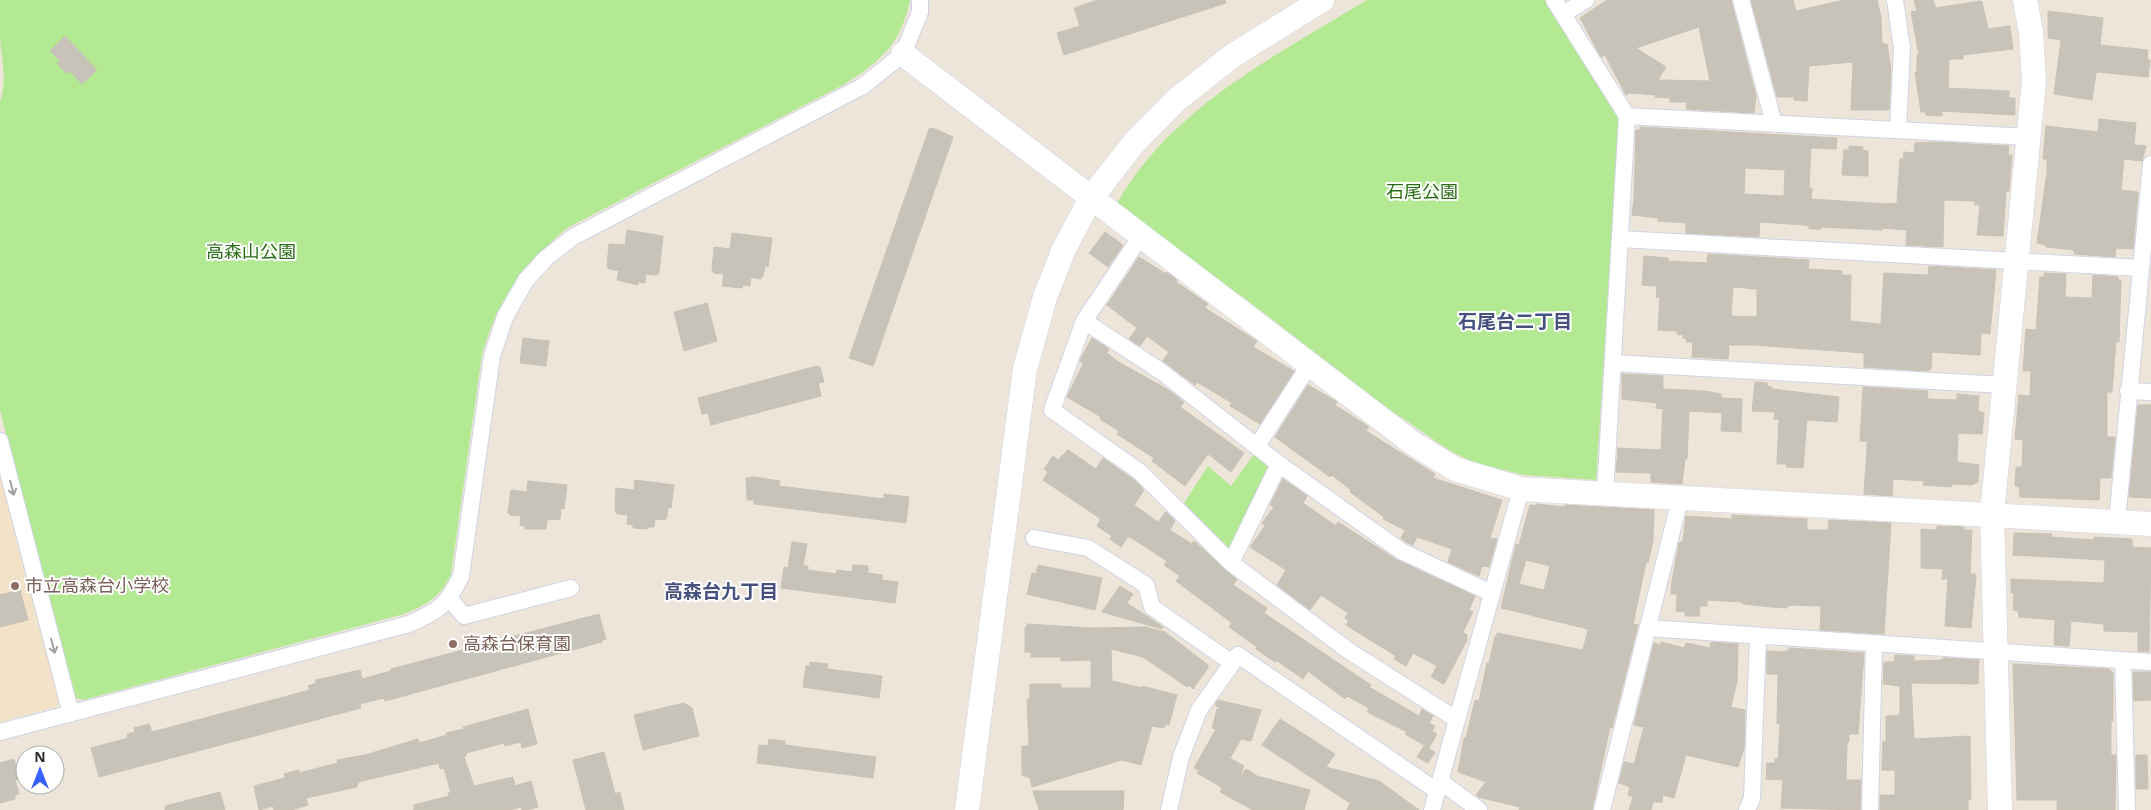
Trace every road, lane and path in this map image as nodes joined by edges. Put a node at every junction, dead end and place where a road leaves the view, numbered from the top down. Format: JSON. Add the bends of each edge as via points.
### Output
{"nodes":[{"id":1,"x":920,"y":0,"type":"edge"},
{"id":2,"x":1322,"y":0,"type":"edge"},
{"id":3,"x":1586,"y":0,"type":"edge"},
{"id":4,"x":1740,"y":0,"type":"edge"},
{"id":5,"x":1895,"y":0,"type":"edge"},
{"id":6,"x":2026,"y":0,"type":"edge"},
{"id":7,"x":1559,"y":7,"type":"edge"},
{"id":8,"x":903,"y":54,"type":"junction"},
{"id":9,"x":1627,"y":116,"type":"junction"},
{"id":10,"x":1774,"y":124,"type":"junction"},
{"id":11,"x":1898,"y":130,"type":"junction"},
{"id":12,"x":2030,"y":137,"type":"junction"},
{"id":13,"x":2151,"y":164,"type":"edge"},
{"id":14,"x":1090,"y":198,"type":"junction"},
{"id":15,"x":1141,"y":236,"type":"junction"},
{"id":16,"x":1620,"y":239,"type":"junction"},
{"id":17,"x":2018,"y":260,"type":"junction"},
{"id":18,"x":2140,"y":268,"type":"junction"},
{"id":19,"x":1084,"y":321,"type":"junction"},
{"id":20,"x":1613,"y":363,"type":"junction"},
{"id":21,"x":1310,"y":364,"type":"junction"},
{"id":22,"x":2004,"y":384,"type":"junction"},
{"id":23,"x":2128,"y":390,"type":"junction"},
{"id":24,"x":2151,"y":392,"type":"edge"},
{"id":25,"x":0,"y":441,"type":"edge"},
{"id":26,"x":1257,"y":446,"type":"junction"},
{"id":27,"x":1279,"y":464,"type":"junction"},
{"id":28,"x":1521,"y":489,"type":"junction"},
{"id":29,"x":1605,"y":494,"type":"junction"},
{"id":30,"x":1680,"y":499,"type":"junction"},
{"id":31,"x":1992,"y":514,"type":"junction"},
{"id":32,"x":2117,"y":522,"type":"junction"},
{"id":33,"x":2151,"y":524,"type":"edge"},
{"id":34,"x":1034,"y":538,"type":"dead end"},
{"id":35,"x":1231,"y":563,"type":"junction"},
{"id":36,"x":571,"y":588,"type":"dead end"},
{"id":37,"x":1491,"y":593,"type":"junction"},
{"id":38,"x":450,"y":599,"type":"junction"},
{"id":39,"x":1648,"y":628,"type":"junction"},
{"id":40,"x":1758,"y":636,"type":"junction"},
{"id":41,"x":1874,"y":644,"type":"junction"},
{"id":42,"x":1995,"y":651,"type":"junction"},
{"id":43,"x":2123,"y":660,"type":"junction"},
{"id":44,"x":2151,"y":662,"type":"edge"},
{"id":45,"x":1232,"y":663,"type":"junction"},
{"id":46,"x":71,"y":714,"type":"junction"},
{"id":47,"x":1456,"y":718,"type":"junction"},
{"id":48,"x":0,"y":732,"type":"edge"},
{"id":49,"x":1439,"y":786,"type":"junction"},
{"id":50,"x":966,"y":810,"type":"edge"},
{"id":51,"x":1169,"y":810,"type":"edge"},
{"id":52,"x":1432,"y":810,"type":"edge"},
{"id":53,"x":1479,"y":810,"type":"edge"},
{"id":54,"x":1602,"y":810,"type":"edge"},
{"id":55,"x":1747,"y":810,"type":"edge"},
{"id":56,"x":1870,"y":810,"type":"edge"},
{"id":57,"x":2000,"y":810,"type":"edge"},
{"id":58,"x":2127,"y":810,"type":"edge"}],
"edges":[{"from":1,"to":8,"type":"street","via":[[920,12]]},
{"from":2,"to":14,"type":"street","via":[[1232,56],[1174,101],[1134,143]]},
{"from":3,"to":7,"type":"street"},
{"from":4,"to":10,"type":"street"},
{"from":5,"to":11,"type":"street","via":[[1902,48]]},
{"from":6,"to":12,"type":"street","via":[[2034,81]]},
{"from":7,"to":9,"type":"street"},
{"from":8,"to":14,"type":"street"},
{"from":8,"to":38,"type":"street","via":[[864,86],[573,237],[546,258],[526,280],[505,317],[492,356],[461,576]]},
{"from":9,"to":10,"type":"street"},
{"from":9,"to":16,"type":"street"},
{"from":10,"to":11,"type":"street"},
{"from":11,"to":12,"type":"street"},
{"from":12,"to":17,"type":"street"},
{"from":13,"to":18,"type":"street"},
{"from":14,"to":15,"type":"street"},
{"from":14,"to":50,"type":"street","via":[[1045,297],[1025,369]]},
{"from":15,"to":19,"type":"street"},
{"from":15,"to":21,"type":"street"},
{"from":16,"to":17,"type":"street"},
{"from":16,"to":20,"type":"street"},
{"from":17,"to":18,"type":"street"},
{"from":17,"to":22,"type":"street"},
{"from":18,"to":23,"type":"street"},
{"from":19,"to":26,"type":"street","via":[[1162,372]]},
{"from":19,"to":35,"type":"street","via":[[1052,410],[1140,472]]},
{"from":20,"to":22,"type":"street"},
{"from":20,"to":29,"type":"street"},
{"from":21,"to":26,"type":"street"},
{"from":21,"to":28,"type":"street","via":[[1414,444],[1455,469]]},
{"from":22,"to":31,"type":"street"},
{"from":23,"to":24,"type":"street"},
{"from":23,"to":32,"type":"street"},
{"from":25,"to":46,"type":"street","one_way":true},
{"from":26,"to":27,"type":"street"},
{"from":27,"to":35,"type":"street"},
{"from":27,"to":37,"type":"street","via":[[1401,551]]},
{"from":28,"to":29,"type":"street"},
{"from":28,"to":37,"type":"street"},
{"from":29,"to":30,"type":"street"},
{"from":30,"to":31,"type":"street"},
{"from":30,"to":39,"type":"street"},
{"from":31,"to":32,"type":"street"},
{"from":31,"to":42,"type":"street"},
{"from":32,"to":33,"type":"street"},
{"from":34,"to":45,"type":"street","via":[[1088,548],[1146,584],[1152,607]]},
{"from":35,"to":47,"type":"street","via":[[1349,651]]},
{"from":36,"to":38,"type":"street","via":[[464,616]]},
{"from":37,"to":47,"type":"street"},
{"from":38,"to":46,"type":"street","via":[[432,614],[409,624]]},
{"from":39,"to":40,"type":"street"},
{"from":39,"to":54,"type":"street"},
{"from":40,"to":41,"type":"street"},
{"from":40,"to":55,"type":"street","via":[[1752,798]]},
{"from":41,"to":42,"type":"street"},
{"from":41,"to":56,"type":"street"},
{"from":42,"to":43,"type":"street"},
{"from":42,"to":57,"type":"street"},
{"from":43,"to":44,"type":"street"},
{"from":43,"to":58,"type":"street"},
{"from":45,"to":49,"type":"street","via":[[1238,655]]},
{"from":45,"to":51,"type":"street","via":[[1199,710],[1180,757]]},
{"from":46,"to":48,"type":"street"},
{"from":47,"to":49,"type":"street"},
{"from":49,"to":52,"type":"street"},
{"from":49,"to":53,"type":"street"}]}
